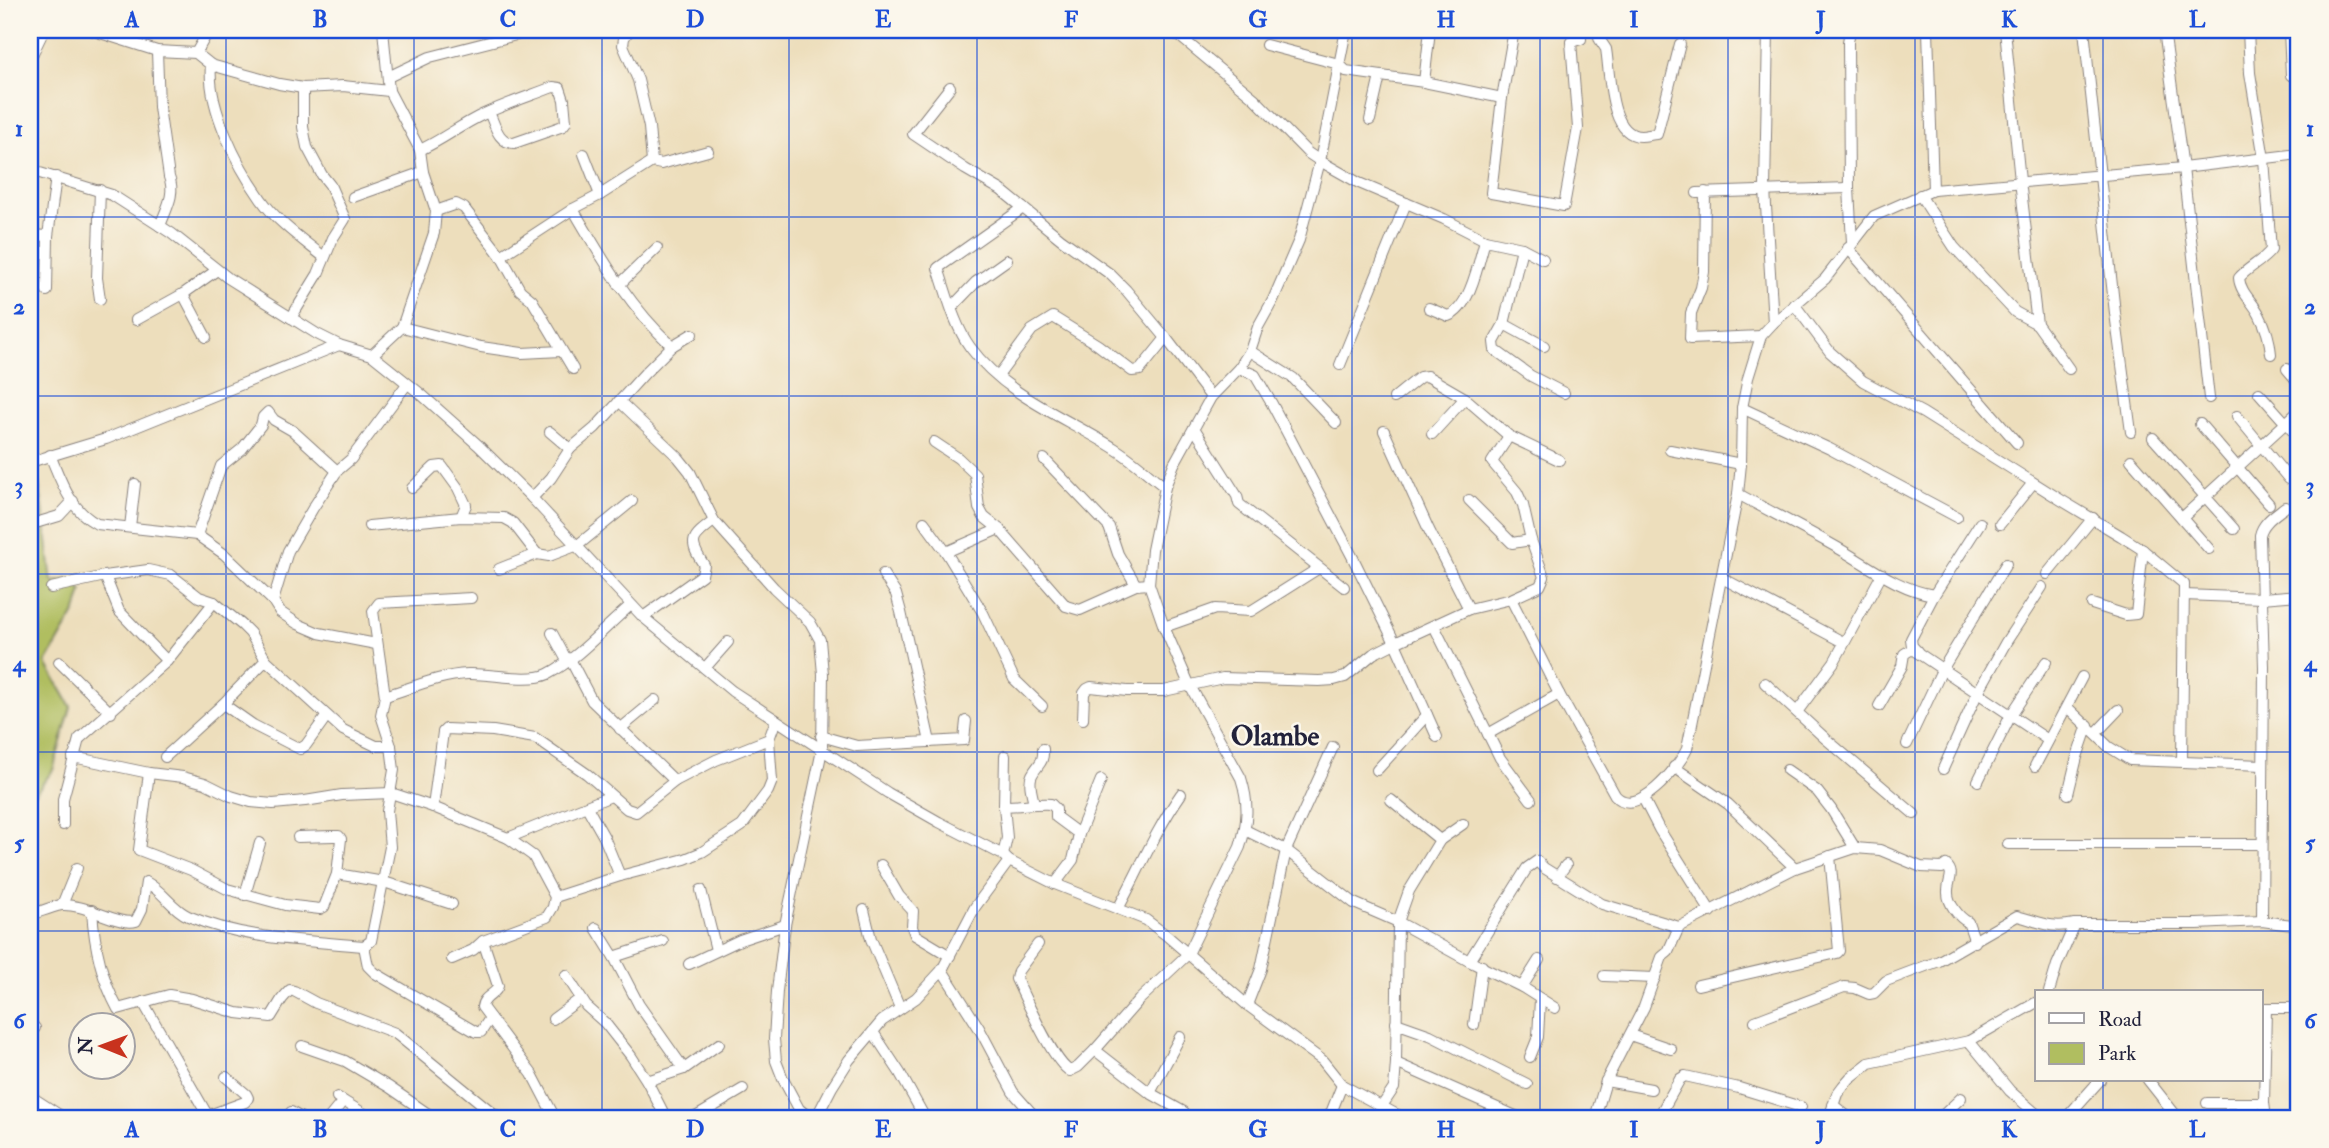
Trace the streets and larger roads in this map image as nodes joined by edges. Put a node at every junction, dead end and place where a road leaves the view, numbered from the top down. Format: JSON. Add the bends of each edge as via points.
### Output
{"nodes":[{"id":1,"x":44,"y":30,"type":"edge"},
{"id":2,"x":91,"y":30,"type":"edge"},
{"id":3,"x":209,"y":30,"type":"edge"},
{"id":4,"x":383,"y":30,"type":"edge"},
{"id":5,"x":629,"y":30,"type":"edge"},
{"id":6,"x":1172,"y":30,"type":"edge"},
{"id":7,"x":1346,"y":30,"type":"edge"},
{"id":8,"x":1430,"y":30,"type":"edge"},
{"id":9,"x":1514,"y":30,"type":"edge"},
{"id":10,"x":1581,"y":30,"type":"edge"},
{"id":11,"x":1597,"y":30,"type":"edge"},
{"id":12,"x":1768,"y":30,"type":"edge"},
{"id":13,"x":1850,"y":30,"type":"edge"},
{"id":14,"x":1928,"y":30,"type":"edge"},
{"id":15,"x":2005,"y":30,"type":"edge"},
{"id":16,"x":2084,"y":30,"type":"edge"},
{"id":17,"x":2165,"y":30,"type":"edge"},
{"id":18,"x":2248,"y":30,"type":"edge"},
{"id":19,"x":2289,"y":30,"type":"edge"},
{"id":20,"x":528,"y":32,"type":"dead end"},
{"id":21,"x":1680,"y":44,"type":"dead end"},
{"id":22,"x":1266,"y":45,"type":"dead end"},
{"id":23,"x":157,"y":51,"type":"junction"},
{"id":24,"x":2294,"y":51,"type":"edge"},
{"id":25,"x":195,"y":53,"type":"junction"},
{"id":26,"x":30,"y":59,"type":"edge"},
{"id":27,"x":1339,"y":64,"type":"junction"},
{"id":28,"x":211,"y":65,"type":"junction"},
{"id":29,"x":2291,"y":75,"type":"dead end"},
{"id":30,"x":1380,"y":76,"type":"junction"},
{"id":31,"x":388,"y":77,"type":"junction"},
{"id":32,"x":1424,"y":82,"type":"junction"},
{"id":33,"x":950,"y":87,"type":"dead end"},
{"id":34,"x":303,"y":88,"type":"junction"},
{"id":35,"x":389,"y":91,"type":"junction"},
{"id":36,"x":1502,"y":98,"type":"junction"},
{"id":37,"x":488,"y":112,"type":"junction"},
{"id":38,"x":1370,"y":120,"type":"dead end"},
{"id":39,"x":420,"y":150,"type":"junction"},
{"id":40,"x":708,"y":150,"type":"dead end"},
{"id":41,"x":584,"y":154,"type":"dead end"},
{"id":42,"x":2299,"y":154,"type":"edge"},
{"id":43,"x":2264,"y":159,"type":"junction"},
{"id":44,"x":1320,"y":161,"type":"junction"},
{"id":45,"x":652,"y":162,"type":"junction"},
{"id":46,"x":2183,"y":168,"type":"junction"},
{"id":47,"x":30,"y":170,"type":"edge"},
{"id":48,"x":423,"y":172,"type":"junction"},
{"id":49,"x":2101,"y":176,"type":"junction"},
{"id":50,"x":56,"y":177,"type":"junction"},
{"id":51,"x":2020,"y":181,"type":"junction"},
{"id":52,"x":1849,"y":188,"type":"junction"},
{"id":53,"x":1765,"y":189,"type":"junction"},
{"id":54,"x":100,"y":190,"type":"junction"},
{"id":55,"x":1933,"y":190,"type":"junction"},
{"id":56,"x":600,"y":195,"type":"junction"},
{"id":57,"x":1920,"y":195,"type":"junction"},
{"id":58,"x":353,"y":197,"type":"dead end"},
{"id":59,"x":1406,"y":203,"type":"junction"},
{"id":60,"x":1023,"y":208,"type":"junction"},
{"id":61,"x":573,"y":209,"type":"junction"},
{"id":62,"x":436,"y":211,"type":"junction"},
{"id":63,"x":160,"y":226,"type":"junction"},
{"id":64,"x":30,"y":235,"type":"edge"},
{"id":65,"x":48,"y":236,"type":"junction"},
{"id":66,"x":1485,"y":240,"type":"junction"},
{"id":67,"x":1850,"y":246,"type":"junction"},
{"id":68,"x":657,"y":248,"type":"dead end"},
{"id":69,"x":1522,"y":248,"type":"junction"},
{"id":70,"x":501,"y":256,"type":"junction"},
{"id":71,"x":324,"y":257,"type":"junction"},
{"id":72,"x":1544,"y":259,"type":"dead end"},
{"id":73,"x":1007,"y":260,"type":"dead end"},
{"id":74,"x":217,"y":270,"type":"junction"},
{"id":75,"x":619,"y":285,"type":"junction"},
{"id":76,"x":47,"y":290,"type":"dead end"},
{"id":77,"x":183,"y":294,"type":"junction"},
{"id":78,"x":100,"y":299,"type":"dead end"},
{"id":79,"x":1794,"y":304,"type":"junction"},
{"id":80,"x":952,"y":307,"type":"junction"},
{"id":81,"x":1429,"y":308,"type":"dead end"},
{"id":82,"x":291,"y":317,"type":"junction"},
{"id":83,"x":136,"y":320,"type":"dead end"},
{"id":84,"x":1773,"y":323,"type":"junction"},
{"id":85,"x":1504,"y":324,"type":"junction"},
{"id":86,"x":2037,"y":324,"type":"junction"},
{"id":87,"x":402,"y":327,"type":"junction"},
{"id":88,"x":692,"y":334,"type":"dead end"},
{"id":89,"x":1761,"y":336,"type":"junction"},
{"id":90,"x":206,"y":337,"type":"dead end"},
{"id":91,"x":1166,"y":338,"type":"junction"},
{"id":92,"x":339,"y":345,"type":"junction"},
{"id":93,"x":672,"y":346,"type":"junction"},
{"id":94,"x":1544,"y":346,"type":"dead end"},
{"id":95,"x":561,"y":351,"type":"junction"},
{"id":96,"x":1250,"y":351,"type":"junction"},
{"id":97,"x":2272,"y":354,"type":"dead end"},
{"id":98,"x":372,"y":355,"type":"junction"},
{"id":99,"x":1340,"y":365,"type":"dead end"},
{"id":100,"x":1239,"y":368,"type":"junction"},
{"id":101,"x":573,"y":369,"type":"dead end"},
{"id":102,"x":2069,"y":369,"type":"dead end"},
{"id":103,"x":2287,"y":369,"type":"dead end"},
{"id":104,"x":998,"y":376,"type":"junction"},
{"id":105,"x":2299,"y":383,"type":"edge"},
{"id":106,"x":407,"y":384,"type":"junction"},
{"id":107,"x":1564,"y":393,"type":"dead end"},
{"id":108,"x":2259,"y":393,"type":"dead end"},
{"id":109,"x":1211,"y":397,"type":"junction"},
{"id":110,"x":1394,"y":398,"type":"dead end"},
{"id":111,"x":1465,"y":398,"type":"junction"},
{"id":112,"x":2209,"y":398,"type":"dead end"},
{"id":113,"x":619,"y":401,"type":"junction"},
{"id":114,"x":1742,"y":408,"type":"junction"},
{"id":115,"x":2299,"y":411,"type":"edge"},
{"id":116,"x":2237,"y":416,"type":"dead end"},
{"id":117,"x":2287,"y":422,"type":"junction"},
{"id":118,"x":1336,"y":424,"type":"dead end"},
{"id":119,"x":2200,"y":424,"type":"dead end"},
{"id":120,"x":1194,"y":428,"type":"junction"},
{"id":121,"x":1384,"y":431,"type":"dead end"},
{"id":122,"x":551,"y":432,"type":"dead end"},
{"id":123,"x":2131,"y":432,"type":"dead end"},
{"id":124,"x":1432,"y":434,"type":"dead end"},
{"id":125,"x":1509,"y":436,"type":"junction"},
{"id":126,"x":2153,"y":438,"type":"dead end"},
{"id":127,"x":2299,"y":438,"type":"edge"},
{"id":128,"x":934,"y":442,"type":"dead end"},
{"id":129,"x":2017,"y":443,"type":"dead end"},
{"id":130,"x":2262,"y":444,"type":"junction"},
{"id":131,"x":570,"y":449,"type":"junction"},
{"id":132,"x":1670,"y":450,"type":"dead end"},
{"id":133,"x":50,"y":455,"type":"junction"},
{"id":134,"x":1044,"y":459,"type":"dead end"},
{"id":135,"x":1559,"y":460,"type":"dead end"},
{"id":136,"x":2131,"y":460,"type":"dead end"},
{"id":137,"x":30,"y":462,"type":"edge"},
{"id":138,"x":1741,"y":464,"type":"junction"},
{"id":139,"x":2237,"y":466,"type":"junction"},
{"id":140,"x":337,"y":471,"type":"junction"},
{"id":141,"x":2289,"y":479,"type":"dead end"},
{"id":142,"x":2033,"y":483,"type":"junction"},
{"id":143,"x":135,"y":484,"type":"dead end"},
{"id":144,"x":1165,"y":487,"type":"junction"},
{"id":145,"x":412,"y":488,"type":"dead end"},
{"id":146,"x":1738,"y":494,"type":"junction"},
{"id":147,"x":2206,"y":497,"type":"junction"},
{"id":148,"x":532,"y":498,"type":"junction"},
{"id":149,"x":1469,"y":500,"type":"dead end"},
{"id":150,"x":74,"y":501,"type":"junction"},
{"id":151,"x":632,"y":501,"type":"dead end"},
{"id":152,"x":2269,"y":504,"type":"dead end"},
{"id":153,"x":2285,"y":507,"type":"dead end"},
{"id":154,"x":461,"y":517,"type":"junction"},
{"id":155,"x":1957,"y":517,"type":"dead end"},
{"id":156,"x":2093,"y":518,"type":"junction"},
{"id":157,"x":2182,"y":518,"type":"junction"},
{"id":158,"x":714,"y":521,"type":"junction"},
{"id":159,"x":39,"y":522,"type":"dead end"},
{"id":160,"x":924,"y":522,"type":"dead end"},
{"id":161,"x":1980,"y":523,"type":"dead end"},
{"id":162,"x":2000,"y":524,"type":"dead end"},
{"id":163,"x":369,"y":526,"type":"dead end"},
{"id":164,"x":130,"y":527,"type":"junction"},
{"id":165,"x":999,"y":529,"type":"junction"},
{"id":166,"x":2234,"y":529,"type":"dead end"},
{"id":167,"x":197,"y":535,"type":"junction"},
{"id":168,"x":1531,"y":540,"type":"junction"},
{"id":169,"x":578,"y":545,"type":"junction"},
{"id":170,"x":2209,"y":549,"type":"dead end"},
{"id":171,"x":2143,"y":550,"type":"junction"},
{"id":172,"x":946,"y":552,"type":"junction"},
{"id":173,"x":537,"y":554,"type":"junction"},
{"id":174,"x":2006,"y":564,"type":"dead end"},
{"id":175,"x":1319,"y":568,"type":"junction"},
{"id":176,"x":499,"y":569,"type":"dead end"},
{"id":177,"x":883,"y":574,"type":"dead end"},
{"id":178,"x":1881,"y":574,"type":"junction"},
{"id":179,"x":2047,"y":574,"type":"dead end"},
{"id":180,"x":105,"y":576,"type":"junction"},
{"id":181,"x":1722,"y":578,"type":"junction"},
{"id":182,"x":1149,"y":584,"type":"junction"},
{"id":183,"x":1136,"y":585,"type":"junction"},
{"id":184,"x":1344,"y":587,"type":"dead end"},
{"id":185,"x":2042,"y":587,"type":"dead end"},
{"id":186,"x":51,"y":588,"type":"dead end"},
{"id":187,"x":1934,"y":595,"type":"junction"},
{"id":188,"x":2184,"y":595,"type":"junction"},
{"id":189,"x":2299,"y":595,"type":"edge"},
{"id":190,"x":471,"y":598,"type":"dead end"},
{"id":191,"x":2262,"y":598,"type":"junction"},
{"id":192,"x":1511,"y":599,"type":"junction"},
{"id":193,"x":273,"y":601,"type":"junction"},
{"id":194,"x":214,"y":602,"type":"junction"},
{"id":195,"x":2092,"y":604,"type":"dead end"},
{"id":196,"x":631,"y":605,"type":"junction"},
{"id":197,"x":1469,"y":609,"type":"junction"},
{"id":198,"x":643,"y":617,"type":"junction"},
{"id":199,"x":1434,"y":626,"type":"junction"},
{"id":200,"x":1164,"y":627,"type":"junction"},
{"id":201,"x":552,"y":633,"type":"dead end"},
{"id":202,"x":728,"y":642,"type":"dead end"},
{"id":203,"x":1843,"y":642,"type":"junction"},
{"id":204,"x":1395,"y":643,"type":"junction"},
{"id":205,"x":376,"y":644,"type":"junction"},
{"id":206,"x":1922,"y":656,"type":"junction"},
{"id":207,"x":570,"y":659,"type":"junction"},
{"id":208,"x":266,"y":660,"type":"junction"},
{"id":209,"x":59,"y":662,"type":"dead end"},
{"id":210,"x":167,"y":662,"type":"junction"},
{"id":211,"x":2046,"y":662,"type":"dead end"},
{"id":212,"x":705,"y":668,"type":"junction"},
{"id":213,"x":1942,"y":670,"type":"junction"},
{"id":214,"x":2082,"y":677,"type":"dead end"},
{"id":215,"x":1765,"y":683,"type":"dead end"},
{"id":216,"x":1189,"y":684,"type":"junction"},
{"id":217,"x":1559,"y":694,"type":"junction"},
{"id":218,"x":1978,"y":694,"type":"junction"},
{"id":219,"x":385,"y":696,"type":"junction"},
{"id":220,"x":655,"y":700,"type":"dead end"},
{"id":221,"x":223,"y":704,"type":"junction"},
{"id":222,"x":1042,"y":706,"type":"dead end"},
{"id":223,"x":1879,"y":706,"type":"dead end"},
{"id":224,"x":2067,"y":707,"type":"junction"},
{"id":225,"x":2118,"y":710,"type":"dead end"},
{"id":226,"x":1797,"y":712,"type":"junction"},
{"id":227,"x":111,"y":713,"type":"junction"},
{"id":228,"x":1427,"y":715,"type":"junction"},
{"id":229,"x":2011,"y":715,"type":"junction"},
{"id":230,"x":326,"y":717,"type":"junction"},
{"id":231,"x":1083,"y":719,"type":"dead end"},
{"id":232,"x":776,"y":720,"type":"junction"},
{"id":233,"x":966,"y":721,"type":"dead end"},
{"id":234,"x":620,"y":729,"type":"junction"},
{"id":235,"x":2092,"y":729,"type":"junction"},
{"id":236,"x":1488,"y":734,"type":"junction"},
{"id":237,"x":821,"y":736,"type":"junction"},
{"id":238,"x":1437,"y":737,"type":"dead end"},
{"id":239,"x":769,"y":739,"type":"junction"},
{"id":240,"x":2048,"y":740,"type":"junction"},
{"id":241,"x":930,"y":742,"type":"junction"},
{"id":242,"x":1907,"y":744,"type":"dead end"},
{"id":243,"x":391,"y":746,"type":"junction"},
{"id":244,"x":1333,"y":747,"type":"dead end"},
{"id":245,"x":1043,"y":749,"type":"dead end"},
{"id":246,"x":822,"y":750,"type":"junction"},
{"id":247,"x":1005,"y":756,"type":"dead end"},
{"id":248,"x":73,"y":757,"type":"junction"},
{"id":249,"x":165,"y":757,"type":"dead end"},
{"id":250,"x":2182,"y":761,"type":"junction"},
{"id":251,"x":2263,"y":765,"type":"junction"},
{"id":252,"x":2035,"y":766,"type":"dead end"},
{"id":253,"x":1674,"y":767,"type":"junction"},
{"id":254,"x":1943,"y":769,"type":"dead end"},
{"id":255,"x":1377,"y":770,"type":"dead end"},
{"id":256,"x":1787,"y":770,"type":"dead end"},
{"id":257,"x":149,"y":773,"type":"junction"},
{"id":258,"x":1101,"y":780,"type":"dead end"},
{"id":259,"x":675,"y":781,"type":"junction"},
{"id":260,"x":1978,"y":781,"type":"dead end"},
{"id":261,"x":391,"y":793,"type":"junction"},
{"id":262,"x":2068,"y":793,"type":"dead end"},
{"id":263,"x":1181,"y":794,"type":"dead end"},
{"id":264,"x":611,"y":796,"type":"junction"},
{"id":265,"x":1643,"y":798,"type":"junction"},
{"id":266,"x":1391,"y":800,"type":"dead end"},
{"id":267,"x":1531,"y":800,"type":"dead end"},
{"id":268,"x":1034,"y":803,"type":"junction"},
{"id":269,"x":1004,"y":806,"type":"junction"},
{"id":270,"x":433,"y":807,"type":"junction"},
{"id":271,"x":587,"y":807,"type":"junction"},
{"id":272,"x":1914,"y":814,"type":"dead end"},
{"id":273,"x":1463,"y":824,"type":"dead end"},
{"id":274,"x":63,"y":825,"type":"dead end"},
{"id":275,"x":1245,"y":830,"type":"junction"},
{"id":276,"x":1079,"y":834,"type":"junction"},
{"id":277,"x":298,"y":837,"type":"dead end"},
{"id":278,"x":508,"y":838,"type":"junction"},
{"id":279,"x":1440,"y":840,"type":"junction"},
{"id":280,"x":260,"y":843,"type":"dead end"},
{"id":281,"x":2008,"y":844,"type":"dead end"},
{"id":282,"x":2262,"y":844,"type":"junction"},
{"id":283,"x":1855,"y":848,"type":"junction"},
{"id":284,"x":1286,"y":850,"type":"junction"},
{"id":285,"x":1830,"y":856,"type":"junction"},
{"id":286,"x":1006,"y":858,"type":"junction"},
{"id":287,"x":881,"y":865,"type":"dead end"},
{"id":288,"x":1566,"y":865,"type":"dead end"},
{"id":289,"x":77,"y":868,"type":"dead end"},
{"id":290,"x":1794,"y":868,"type":"junction"},
{"id":291,"x":337,"y":874,"type":"junction"},
{"id":292,"x":620,"y":876,"type":"junction"},
{"id":293,"x":1558,"y":877,"type":"junction"},
{"id":294,"x":384,"y":882,"type":"junction"},
{"id":295,"x":1055,"y":884,"type":"junction"},
{"id":296,"x":701,"y":890,"type":"dead end"},
{"id":297,"x":245,"y":895,"type":"junction"},
{"id":298,"x":555,"y":897,"type":"junction"},
{"id":299,"x":452,"y":904,"type":"dead end"},
{"id":300,"x":62,"y":905,"type":"junction"},
{"id":301,"x":1118,"y":909,"type":"junction"},
{"id":302,"x":92,"y":910,"type":"junction"},
{"id":303,"x":864,"y":910,"type":"dead end"},
{"id":304,"x":1711,"y":912,"type":"junction"},
{"id":305,"x":30,"y":915,"type":"edge"},
{"id":306,"x":2262,"y":921,"type":"junction"},
{"id":307,"x":1398,"y":922,"type":"junction"},
{"id":308,"x":2075,"y":924,"type":"junction"},
{"id":309,"x":785,"y":925,"type":"junction"},
{"id":310,"x":2299,"y":926,"type":"edge"},
{"id":311,"x":1679,"y":927,"type":"junction"},
{"id":312,"x":596,"y":928,"type":"dead end"},
{"id":313,"x":483,"y":941,"type":"junction"},
{"id":314,"x":663,"y":941,"type":"dead end"},
{"id":315,"x":1975,"y":942,"type":"junction"},
{"id":316,"x":1038,"y":944,"type":"dead end"},
{"id":317,"x":364,"y":946,"type":"junction"},
{"id":318,"x":716,"y":950,"type":"junction"},
{"id":319,"x":1188,"y":954,"type":"junction"},
{"id":320,"x":950,"y":956,"type":"junction"},
{"id":321,"x":614,"y":957,"type":"junction"},
{"id":322,"x":452,"y":959,"type":"dead end"},
{"id":323,"x":1539,"y":960,"type":"dead end"},
{"id":324,"x":1469,"y":961,"type":"junction"},
{"id":325,"x":689,"y":964,"type":"dead end"},
{"id":326,"x":1482,"y":966,"type":"junction"},
{"id":327,"x":942,"y":970,"type":"junction"},
{"id":328,"x":566,"y":975,"type":"dead end"},
{"id":329,"x":1604,"y":976,"type":"dead end"},
{"id":330,"x":1655,"y":978,"type":"junction"},
{"id":331,"x":1698,"y":985,"type":"dead end"},
{"id":332,"x":1522,"y":987,"type":"junction"},
{"id":333,"x":2050,"y":990,"type":"edge"},
{"id":334,"x":580,"y":999,"type":"junction"},
{"id":335,"x":1540,"y":999,"type":"junction"},
{"id":336,"x":143,"y":1002,"type":"junction"},
{"id":337,"x":2035,"y":1003,"type":"edge"},
{"id":338,"x":1247,"y":1005,"type":"junction"},
{"id":339,"x":900,"y":1008,"type":"junction"},
{"id":340,"x":1555,"y":1008,"type":"dead end"},
{"id":341,"x":2263,"y":1008,"type":"edge"},
{"id":342,"x":2299,"y":1008,"type":"edge"},
{"id":343,"x":490,"y":1018,"type":"junction"},
{"id":344,"x":554,"y":1019,"type":"dead end"},
{"id":345,"x":1755,"y":1021,"type":"dead end"},
{"id":346,"x":1396,"y":1023,"type":"junction"},
{"id":347,"x":1474,"y":1025,"type":"dead end"},
{"id":348,"x":873,"y":1032,"type":"junction"},
{"id":349,"x":1630,"y":1035,"type":"junction"},
{"id":350,"x":1180,"y":1037,"type":"dead end"},
{"id":351,"x":1969,"y":1041,"type":"junction"},
{"id":352,"x":719,"y":1044,"type":"dead end"},
{"id":353,"x":302,"y":1046,"type":"dead end"},
{"id":354,"x":2263,"y":1048,"type":"edge"},
{"id":355,"x":1671,"y":1049,"type":"dead end"},
{"id":356,"x":1095,"y":1050,"type":"junction"},
{"id":357,"x":1530,"y":1057,"type":"dead end"},
{"id":358,"x":1396,"y":1063,"type":"junction"},
{"id":359,"x":684,"y":1069,"type":"junction"},
{"id":360,"x":226,"y":1077,"type":"dead end"},
{"id":361,"x":647,"y":1081,"type":"junction"},
{"id":362,"x":1606,"y":1081,"type":"junction"},
{"id":363,"x":2098,"y":1082,"type":"edge"},
{"id":364,"x":2150,"y":1082,"type":"edge"},
{"id":365,"x":1527,"y":1084,"type":"dead end"},
{"id":366,"x":1342,"y":1086,"type":"junction"},
{"id":367,"x":743,"y":1088,"type":"dead end"},
{"id":368,"x":1651,"y":1089,"type":"dead end"},
{"id":369,"x":1150,"y":1093,"type":"junction"},
{"id":370,"x":30,"y":1096,"type":"edge"},
{"id":371,"x":1961,"y":1098,"type":"dead end"},
{"id":372,"x":2207,"y":1102,"type":"dead end"},
{"id":373,"x":2264,"y":1102,"type":"junction"},
{"id":374,"x":1833,"y":1105,"type":"junction"},
{"id":375,"x":1382,"y":1106,"type":"junction"},
{"id":376,"x":1801,"y":1107,"type":"dead end"},
{"id":377,"x":291,"y":1112,"type":"dead end"},
{"id":378,"x":1184,"y":1112,"type":"dead end"},
{"id":379,"x":2072,"y":1116,"type":"edge"},
{"id":380,"x":208,"y":1117,"type":"edge"},
{"id":381,"x":64,"y":1118,"type":"edge"},
{"id":382,"x":301,"y":1118,"type":"edge"},
{"id":383,"x":329,"y":1118,"type":"edge"},
{"id":384,"x":371,"y":1118,"type":"edge"},
{"id":385,"x":434,"y":1118,"type":"edge"},
{"id":386,"x":499,"y":1118,"type":"edge"},
{"id":387,"x":555,"y":1118,"type":"edge"},
{"id":388,"x":666,"y":1118,"type":"edge"},
{"id":389,"x":694,"y":1118,"type":"edge"},
{"id":390,"x":810,"y":1118,"type":"edge"},
{"id":391,"x":816,"y":1118,"type":"edge"},
{"id":392,"x":925,"y":1118,"type":"edge"},
{"id":393,"x":1036,"y":1118,"type":"edge"},
{"id":394,"x":1329,"y":1118,"type":"edge"},
{"id":395,"x":1403,"y":1118,"type":"edge"},
{"id":396,"x":1520,"y":1118,"type":"edge"},
{"id":397,"x":1595,"y":1118,"type":"edge"},
{"id":398,"x":1658,"y":1118,"type":"edge"},
{"id":399,"x":1829,"y":1118,"type":"edge"},
{"id":400,"x":1849,"y":1118,"type":"edge"},
{"id":401,"x":1940,"y":1118,"type":"edge"},
{"id":402,"x":2041,"y":1118,"type":"edge"},
{"id":403,"x":2178,"y":1118,"type":"edge"},
{"id":404,"x":2266,"y":1118,"type":"edge"}],
"edges":[{"from":1,"to":26,"type":"street"},
{"from":2,"to":23,"type":"street"},
{"from":3,"to":25,"type":"street"},
{"from":4,"to":31,"type":"street"},
{"from":5,"to":45,"type":"street","via":[[623,46],[638,80]]},
{"from":6,"to":44,"type":"street"},
{"from":7,"to":27,"type":"street"},
{"from":8,"to":32,"type":"street"},
{"from":9,"to":36,"type":"street"},
{"from":10,"to":36,"type":"street","via":[[1581,39],[1571,42],[1578,128],[1564,206],[1491,193]]},
{"from":11,"to":21,"type":"street","via":[[1606,49],[1615,113],[1622,129],[1638,137],[1657,134]]},
{"from":12,"to":53,"type":"street"},
{"from":13,"to":52,"type":"street"},
{"from":14,"to":55,"type":"street"},
{"from":15,"to":51,"type":"street"},
{"from":16,"to":49,"type":"street"},
{"from":17,"to":46,"type":"street"},
{"from":18,"to":43,"type":"street"},
{"from":19,"to":24,"type":"street"},
{"from":20,"to":31,"type":"street","via":[[430,57]]},
{"from":22,"to":27,"type":"street"},
{"from":23,"to":25,"type":"street"},
{"from":23,"to":63,"type":"street","via":[[159,107],[173,186]]},
{"from":24,"to":29,"type":"street"},
{"from":25,"to":28,"type":"street"},
{"from":27,"to":30,"type":"street","via":[[1346,71]]},
{"from":27,"to":44,"type":"street"},
{"from":28,"to":34,"type":"street"},
{"from":28,"to":71,"type":"street","via":[[220,120],[262,200]]},
{"from":30,"to":32,"type":"street"},
{"from":30,"to":38,"type":"street"},
{"from":31,"to":35,"type":"street"},
{"from":32,"to":36,"type":"street"},
{"from":33,"to":60,"type":"street","via":[[913,134]]},
{"from":34,"to":35,"type":"street"},
{"from":34,"to":71,"type":"street","via":[[307,147],[345,219]]},
{"from":35,"to":39,"type":"street"},
{"from":37,"to":37,"type":"street","via":[[556,86],[563,94],[566,122],[508,144]]},
{"from":37,"to":39,"type":"street"},
{"from":39,"to":48,"type":"street"},
{"from":40,"to":45,"type":"street","via":[[660,164]]},
{"from":41,"to":56,"type":"street"},
{"from":42,"to":43,"type":"street"},
{"from":43,"to":46,"type":"street"},
{"from":43,"to":97,"type":"street","via":[[2271,250],[2244,272],[2239,285],[2264,324]]},
{"from":44,"to":59,"type":"street"},
{"from":44,"to":96,"type":"street","via":[[1299,240]]},
{"from":45,"to":56,"type":"street"},
{"from":46,"to":49,"type":"street"},
{"from":46,"to":112,"type":"street"},
{"from":47,"to":50,"type":"street"},
{"from":48,"to":58,"type":"street"},
{"from":48,"to":62,"type":"street"},
{"from":49,"to":51,"type":"street"},
{"from":49,"to":123,"type":"street"},
{"from":50,"to":54,"type":"street"},
{"from":50,"to":65,"type":"street"},
{"from":51,"to":55,"type":"street"},
{"from":51,"to":86,"type":"street"},
{"from":52,"to":53,"type":"street"},
{"from":52,"to":67,"type":"street"},
{"from":53,"to":84,"type":"street"},
{"from":53,"to":89,"type":"street","via":[[1701,192],[1704,272],[1691,313],[1690,340]]},
{"from":54,"to":63,"type":"street"},
{"from":54,"to":78,"type":"street"},
{"from":55,"to":57,"type":"street"},
{"from":56,"to":61,"type":"street"},
{"from":57,"to":67,"type":"street","via":[[1874,216]]},
{"from":57,"to":86,"type":"street","via":[[1954,247],[2015,312]]},
{"from":59,"to":66,"type":"street"},
{"from":59,"to":99,"type":"street"},
{"from":60,"to":80,"type":"street","via":[[938,268]]},
{"from":60,"to":91,"type":"street","via":[[1110,274]]},
{"from":61,"to":70,"type":"street"},
{"from":61,"to":75,"type":"street"},
{"from":62,"to":70,"type":"street","via":[[456,204],[464,208]]},
{"from":62,"to":87,"type":"street","via":[[434,233]]},
{"from":63,"to":74,"type":"street"},
{"from":64,"to":65,"type":"street"},
{"from":65,"to":76,"type":"street"},
{"from":66,"to":69,"type":"street"},
{"from":66,"to":81,"type":"street","via":[[1459,310],[1448,316]]},
{"from":67,"to":79,"type":"street","via":[[1825,279]]},
{"from":67,"to":129,"type":"street"},
{"from":68,"to":75,"type":"street"},
{"from":69,"to":72,"type":"street"},
{"from":69,"to":85,"type":"street"},
{"from":70,"to":95,"type":"street"},
{"from":71,"to":82,"type":"street"},
{"from":73,"to":80,"type":"street"},
{"from":74,"to":77,"type":"street"},
{"from":74,"to":82,"type":"street"},
{"from":75,"to":93,"type":"street","via":[[641,316]]},
{"from":77,"to":83,"type":"street"},
{"from":77,"to":90,"type":"street"},
{"from":79,"to":84,"type":"street"},
{"from":79,"to":142,"type":"street","via":[[1830,352],[1863,381]]},
{"from":80,"to":104,"type":"street","via":[[969,346]]},
{"from":82,"to":92,"type":"street"},
{"from":84,"to":89,"type":"street"},
{"from":85,"to":94,"type":"street"},
{"from":85,"to":107,"type":"street","via":[[1494,342],[1498,353]]},
{"from":86,"to":102,"type":"street"},
{"from":87,"to":95,"type":"street","via":[[481,347],[522,353]]},
{"from":87,"to":98,"type":"street"},
{"from":88,"to":93,"type":"street"},
{"from":89,"to":114,"type":"street"},
{"from":91,"to":104,"type":"street","via":[[1140,370],[1132,371],[1053,317],[1032,330]]},
{"from":91,"to":109,"type":"street"},
{"from":92,"to":98,"type":"street"},
{"from":92,"to":133,"type":"street","via":[[106,439]]},
{"from":93,"to":113,"type":"street"},
{"from":95,"to":101,"type":"street"},
{"from":96,"to":100,"type":"street"},
{"from":96,"to":118,"type":"street","via":[[1293,378]]},
{"from":98,"to":106,"type":"street"},
{"from":100,"to":109,"type":"street"},
{"from":100,"to":204,"type":"street","via":[[1255,376],[1272,404]]},
{"from":103,"to":105,"type":"street"},
{"from":104,"to":144,"type":"street","via":[[1030,401],[1116,449]]},
{"from":106,"to":140,"type":"street"},
{"from":106,"to":148,"type":"street","via":[[478,444]]},
{"from":108,"to":117,"type":"street"},
{"from":109,"to":120,"type":"street"},
{"from":110,"to":111,"type":"street","via":[[1423,375]]},
{"from":111,"to":124,"type":"street"},
{"from":111,"to":125,"type":"street"},
{"from":113,"to":131,"type":"street"},
{"from":113,"to":158,"type":"street","via":[[690,472]]},
{"from":114,"to":138,"type":"street"},
{"from":114,"to":155,"type":"street"},
{"from":115,"to":117,"type":"street"},
{"from":116,"to":130,"type":"street"},
{"from":117,"to":127,"type":"street"},
{"from":117,"to":130,"type":"street"},
{"from":119,"to":139,"type":"street"},
{"from":120,"to":144,"type":"street"},
{"from":120,"to":175,"type":"street","via":[[1239,504]]},
{"from":121,"to":197,"type":"street"},
{"from":122,"to":131,"type":"street"},
{"from":125,"to":135,"type":"street"},
{"from":125,"to":168,"type":"street","via":[[1492,462],[1520,498]]},
{"from":126,"to":147,"type":"street"},
{"from":128,"to":165,"type":"street","via":[[975,474],[979,508]]},
{"from":130,"to":139,"type":"street"},
{"from":130,"to":141,"type":"street"},
{"from":131,"to":148,"type":"street"},
{"from":132,"to":138,"type":"street"},
{"from":133,"to":137,"type":"street"},
{"from":133,"to":150,"type":"street","via":[[64,492]]},
{"from":134,"to":183,"type":"street","via":[[1109,527]]},
{"from":136,"to":157,"type":"street"},
{"from":138,"to":146,"type":"street"},
{"from":139,"to":147,"type":"street"},
{"from":139,"to":152,"type":"street"},
{"from":140,"to":167,"type":"street","via":[[268,412],[242,449],[221,466]]},
{"from":140,"to":193,"type":"street","via":[[288,551]]},
{"from":142,"to":156,"type":"street"},
{"from":142,"to":162,"type":"street"},
{"from":143,"to":164,"type":"street"},
{"from":144,"to":182,"type":"street"},
{"from":145,"to":154,"type":"street","via":[[433,467],[442,466],[466,505]]},
{"from":146,"to":178,"type":"street"},
{"from":146,"to":181,"type":"street"},
{"from":147,"to":157,"type":"street"},
{"from":147,"to":166,"type":"street"},
{"from":148,"to":169,"type":"street"},
{"from":149,"to":168,"type":"street","via":[[1512,543]]},
{"from":150,"to":159,"type":"street","via":[[60,516]]},
{"from":150,"to":164,"type":"street","via":[[88,520]]},
{"from":151,"to":169,"type":"street"},
{"from":153,"to":191,"type":"street","via":[[2262,528]]},
{"from":154,"to":163,"type":"street"},
{"from":154,"to":173,"type":"street","via":[[509,520]]},
{"from":156,"to":171,"type":"street"},
{"from":156,"to":179,"type":"street"},
{"from":157,"to":170,"type":"street"},
{"from":158,"to":198,"type":"street","via":[[693,542],[704,565],[702,575]]},
{"from":158,"to":237,"type":"street","via":[[816,630],[823,674]]},
{"from":160,"to":172,"type":"street"},
{"from":161,"to":187,"type":"street"},
{"from":164,"to":167,"type":"street"},
{"from":165,"to":172,"type":"street"},
{"from":165,"to":183,"type":"street","via":[[1071,609],[1080,610]]},
{"from":167,"to":193,"type":"street","via":[[225,554]]},
{"from":168,"to":192,"type":"street","via":[[1543,581]]},
{"from":169,"to":173,"type":"street","via":[[549,556]]},
{"from":169,"to":196,"type":"street"},
{"from":171,"to":188,"type":"street","via":[[2180,580]]},
{"from":171,"to":195,"type":"street","via":[[2136,614]]},
{"from":172,"to":222,"type":"street","via":[[983,613],[1014,679]]},
{"from":173,"to":176,"type":"street"},
{"from":174,"to":213,"type":"street"},
{"from":175,"to":184,"type":"street"},
{"from":175,"to":200,"type":"street","via":[[1251,611],[1215,609]]},
{"from":177,"to":241,"type":"street","via":[[896,594]]},
{"from":178,"to":187,"type":"street"},
{"from":178,"to":203,"type":"street"},
{"from":180,"to":186,"type":"street"},
{"from":180,"to":194,"type":"street","via":[[160,571]]},
{"from":180,"to":210,"type":"street","via":[[119,611]]},
{"from":181,"to":203,"type":"street"},
{"from":181,"to":253,"type":"street","via":[[1690,736],[1683,758]]},
{"from":182,"to":183,"type":"street"},
{"from":182,"to":200,"type":"street"},
{"from":185,"to":218,"type":"street"},
{"from":187,"to":206,"type":"street","via":[[1911,639]]},
{"from":188,"to":191,"type":"street"},
{"from":188,"to":250,"type":"street"},
{"from":189,"to":191,"type":"street"},
{"from":190,"to":205,"type":"street","via":[[379,603],[373,611]]},
{"from":191,"to":251,"type":"street"},
{"from":192,"to":197,"type":"street"},
{"from":192,"to":217,"type":"street"},
{"from":193,"to":205,"type":"street","via":[[280,612],[308,629]]},
{"from":194,"to":208,"type":"street","via":[[250,633]]},
{"from":194,"to":210,"type":"street"},
{"from":196,"to":198,"type":"street"},
{"from":196,"to":207,"type":"street"},
{"from":197,"to":199,"type":"street"},
{"from":198,"to":212,"type":"street"},
{"from":199,"to":204,"type":"street"},
{"from":199,"to":236,"type":"street"},
{"from":200,"to":216,"type":"street"},
{"from":201,"to":207,"type":"street"},
{"from":202,"to":212,"type":"street"},
{"from":203,"to":226,"type":"street"},
{"from":204,"to":216,"type":"street","via":[[1334,680],[1223,678]]},
{"from":204,"to":228,"type":"street"},
{"from":205,"to":219,"type":"street"},
{"from":206,"to":213,"type":"street"},
{"from":206,"to":223,"type":"street","via":[[1912,649],[1904,654]]},
{"from":207,"to":219,"type":"street","via":[[542,676],[467,674]]},
{"from":207,"to":234,"type":"street","via":[[592,701]]},
{"from":208,"to":221,"type":"street"},
{"from":208,"to":230,"type":"street"},
{"from":209,"to":227,"type":"street"},
{"from":210,"to":227,"type":"street"},
{"from":211,"to":229,"type":"street"},
{"from":212,"to":232,"type":"street"},
{"from":213,"to":218,"type":"street"},
{"from":213,"to":242,"type":"street"},
{"from":214,"to":224,"type":"street"},
{"from":215,"to":226,"type":"street"},
{"from":216,"to":231,"type":"street","via":[[1164,691],[1087,688]]},
{"from":216,"to":275,"type":"street","via":[[1241,778],[1248,804]]},
{"from":217,"to":236,"type":"street"},
{"from":217,"to":265,"type":"street","via":[[1615,795],[1626,803]]},
{"from":218,"to":229,"type":"street"},
{"from":218,"to":254,"type":"street"},
{"from":219,"to":243,"type":"street","via":[[381,715]]},
{"from":220,"to":234,"type":"street"},
{"from":221,"to":230,"type":"street","via":[[300,749]]},
{"from":221,"to":249,"type":"street"},
{"from":224,"to":235,"type":"street"},
{"from":224,"to":240,"type":"street"},
{"from":225,"to":235,"type":"street"},
{"from":226,"to":272,"type":"street"},
{"from":227,"to":248,"type":"street","via":[[79,739]]},
{"from":228,"to":238,"type":"street"},
{"from":228,"to":255,"type":"street"},
{"from":229,"to":240,"type":"street"},
{"from":229,"to":260,"type":"street"},
{"from":230,"to":243,"type":"street","via":[[370,744]]},
{"from":232,"to":239,"type":"street"},
{"from":232,"to":246,"type":"street"},
{"from":233,"to":241,"type":"street","via":[[964,740]]},
{"from":234,"to":259,"type":"street"},
{"from":235,"to":250,"type":"street","via":[[2130,760]]},
{"from":235,"to":262,"type":"street","via":[[2077,757]]},
{"from":236,"to":267,"type":"street"},
{"from":237,"to":241,"type":"street","via":[[857,746]]},
{"from":237,"to":246,"type":"street"},
{"from":239,"to":259,"type":"street"},
{"from":239,"to":292,"type":"street","via":[[772,781],[742,826],[692,857]]},
{"from":240,"to":252,"type":"street"},
{"from":243,"to":261,"type":"street"},
{"from":244,"to":284,"type":"street"},
{"from":245,"to":268,"type":"street","via":[[1044,759],[1030,786]]},
{"from":246,"to":286,"type":"street","via":[[929,817]]},
{"from":246,"to":309,"type":"street"},
{"from":247,"to":269,"type":"street"},
{"from":248,"to":257,"type":"street"},
{"from":248,"to":274,"type":"street","via":[[62,806]]},
{"from":250,"to":251,"type":"street"},
{"from":251,"to":282,"type":"street"},
{"from":253,"to":265,"type":"street"},
{"from":253,"to":290,"type":"street","via":[[1728,804]]},
{"from":256,"to":283,"type":"street","via":[[1817,791]]},
{"from":257,"to":261,"type":"street","via":[[183,777],[230,796],[273,804]]},
{"from":257,"to":297,"type":"street","via":[[139,850]]},
{"from":258,"to":276,"type":"street"},
{"from":259,"to":264,"type":"street","via":[[636,811]]},
{"from":261,"to":270,"type":"street"},
{"from":261,"to":294,"type":"street"},
{"from":263,"to":301,"type":"street","via":[[1160,824]]},
{"from":264,"to":270,"type":"street","via":[[535,738],[453,728],[443,732]]},
{"from":264,"to":271,"type":"street"},
{"from":265,"to":304,"type":"street"},
{"from":266,"to":279,"type":"street"},
{"from":268,"to":269,"type":"street"},
{"from":268,"to":276,"type":"street","via":[[1051,804],[1056,817]]},
{"from":269,"to":286,"type":"street"},
{"from":270,"to":278,"type":"street"},
{"from":271,"to":278,"type":"street"},
{"from":271,"to":292,"type":"street"},
{"from":273,"to":279,"type":"street"},
{"from":275,"to":284,"type":"street"},
{"from":275,"to":319,"type":"street"},
{"from":276,"to":295,"type":"street","via":[[1073,860]]},
{"from":277,"to":291,"type":"street","via":[[339,836]]},
{"from":278,"to":298,"type":"street","via":[[533,856]]},
{"from":279,"to":307,"type":"street","via":[[1409,891]]},
{"from":280,"to":297,"type":"street"},
{"from":281,"to":282,"type":"street"},
{"from":282,"to":306,"type":"street"},
{"from":283,"to":285,"type":"street"},
{"from":283,"to":315,"type":"street","via":[[1880,850],[1921,867],[1946,864],[1952,877],[1948,894],[1960,919],[1968,922]]},
{"from":284,"to":307,"type":"street","via":[[1354,903]]},
{"from":284,"to":338,"type":"street","via":[[1261,969]]},
{"from":285,"to":290,"type":"street"},
{"from":285,"to":331,"type":"street","via":[[1837,953]]},
{"from":286,"to":295,"type":"street"},
{"from":286,"to":320,"type":"street"},
{"from":287,"to":320,"type":"street","via":[[913,911],[915,936]]},
{"from":288,"to":293,"type":"street"},
{"from":289,"to":300,"type":"street"},
{"from":290,"to":304,"type":"street"},
{"from":291,"to":294,"type":"street"},
{"from":291,"to":297,"type":"street","via":[[320,909]]},
{"from":292,"to":298,"type":"street"},
{"from":293,"to":311,"type":"street","via":[[1601,904]]},
{"from":293,"to":324,"type":"street","via":[[1537,861],[1530,864]]},
{"from":294,"to":299,"type":"street"},
{"from":294,"to":317,"type":"street","via":[[370,941]]},
{"from":295,"to":301,"type":"street"},
{"from":296,"to":318,"type":"street"},
{"from":298,"to":313,"type":"street","via":[[547,917]]},
{"from":300,"to":302,"type":"street"},
{"from":300,"to":305,"type":"street"},
{"from":301,"to":319,"type":"street","via":[[1146,920]]},
{"from":302,"to":317,"type":"street","via":[[136,921],[146,882],[182,913],[228,929],[287,941]]},
{"from":302,"to":336,"type":"street","via":[[103,970],[116,1006]]},
{"from":303,"to":339,"type":"street"},
{"from":304,"to":311,"type":"street"},
{"from":306,"to":308,"type":"street"},
{"from":306,"to":310,"type":"street"},
{"from":307,"to":324,"type":"street"},
{"from":307,"to":346,"type":"street"},
{"from":308,"to":315,"type":"street","via":[[2046,926],[2017,916]]},
{"from":308,"to":333,"type":"street"},
{"from":309,"to":318,"type":"street"},
{"from":309,"to":390,"type":"street","via":[[774,1052],[799,1109]]},
{"from":311,"to":330,"type":"street"},
{"from":312,"to":321,"type":"street"},
{"from":313,"to":322,"type":"street"},
{"from":313,"to":343,"type":"street","via":[[498,986],[482,1003]]},
{"from":314,"to":321,"type":"street"},
{"from":315,"to":345,"type":"street","via":[[1886,981],[1874,993],[1844,988]]},
{"from":316,"to":356,"type":"street","via":[[1016,979],[1049,1044],[1070,1071]]},
{"from":317,"to":343,"type":"street","via":[[368,966],[375,973],[450,1018],[476,1032],[481,1032]]},
{"from":318,"to":325,"type":"street"},
{"from":319,"to":338,"type":"street"},
{"from":319,"to":356,"type":"street"},
{"from":320,"to":327,"type":"street"},
{"from":321,"to":359,"type":"street","via":[[639,1005]]},
{"from":323,"to":332,"type":"street"},
{"from":324,"to":326,"type":"street"},
{"from":326,"to":332,"type":"street"},
{"from":326,"to":347,"type":"street"},
{"from":327,"to":339,"type":"street"},
{"from":327,"to":393,"type":"street","via":[[1013,1091]]},
{"from":328,"to":334,"type":"street"},
{"from":329,"to":330,"type":"street"},
{"from":330,"to":349,"type":"street"},
{"from":332,"to":335,"type":"street"},
{"from":334,"to":344,"type":"street"},
{"from":334,"to":361,"type":"street","via":[[605,1023]]},
{"from":335,"to":340,"type":"street"},
{"from":335,"to":357,"type":"street","via":[[1538,1037]]},
{"from":336,"to":380,"type":"street"},
{"from":336,"to":386,"type":"street","via":[[169,995],[271,1017],[282,999],[294,991],[396,1033]]},
{"from":337,"to":351,"type":"street"},
{"from":338,"to":366,"type":"street","via":[[1322,1060]]},
{"from":339,"to":348,"type":"street"},
{"from":341,"to":342,"type":"street"},
{"from":341,"to":354,"type":"street"},
{"from":343,"to":387,"type":"street","via":[[531,1074]]},
{"from":346,"to":358,"type":"street"},
{"from":346,"to":365,"type":"street"},
{"from":348,"to":391,"type":"street","via":[[849,1060]]},
{"from":348,"to":392,"type":"street"},
{"from":349,"to":355,"type":"street"},
{"from":349,"to":362,"type":"street"},
{"from":350,"to":369,"type":"street"},
{"from":351,"to":374,"type":"street","via":[[1869,1063],[1850,1077]]},
{"from":351,"to":402,"type":"street","via":[[2010,1091]]},
{"from":352,"to":359,"type":"street"},
{"from":353,"to":385,"type":"street","via":[[345,1061]]},
{"from":354,"to":373,"type":"street"},
{"from":356,"to":369,"type":"street"},
{"from":358,"to":375,"type":"street","via":[[1394,1088]]},
{"from":358,"to":396,"type":"street"},
{"from":359,"to":361,"type":"street"},
{"from":360,"to":380,"type":"street","via":[[248,1098]]},
{"from":361,"to":388,"type":"street"},
{"from":362,"to":368,"type":"street"},
{"from":362,"to":397,"type":"street"},
{"from":363,"to":379,"type":"street"},
{"from":364,"to":403,"type":"street"},
{"from":366,"to":375,"type":"street"},
{"from":366,"to":394,"type":"street"},
{"from":367,"to":389,"type":"street"},
{"from":369,"to":378,"type":"street"},
{"from":370,"to":381,"type":"street"},
{"from":371,"to":401,"type":"street"},
{"from":372,"to":373,"type":"street"},
{"from":373,"to":404,"type":"street"},
{"from":374,"to":399,"type":"street"},
{"from":374,"to":400,"type":"street"},
{"from":375,"to":395,"type":"street"},
{"from":376,"to":398,"type":"street","via":[[1685,1076]]},
{"from":377,"to":382,"type":"street"},
{"from":383,"to":384,"type":"street","via":[[340,1099]]}]}
